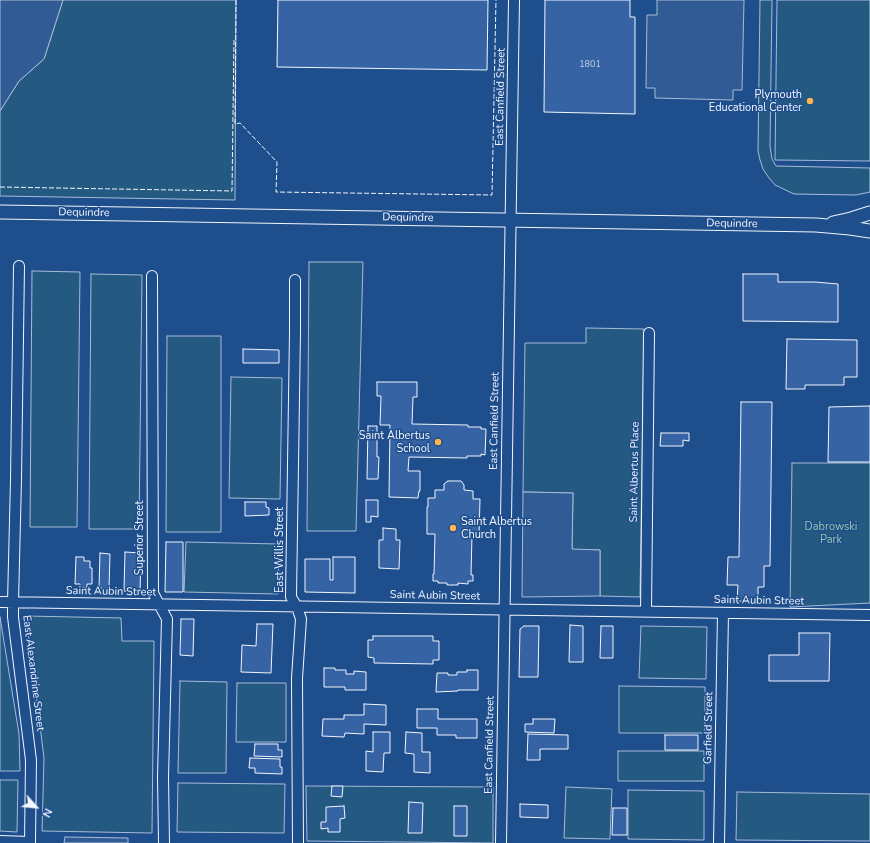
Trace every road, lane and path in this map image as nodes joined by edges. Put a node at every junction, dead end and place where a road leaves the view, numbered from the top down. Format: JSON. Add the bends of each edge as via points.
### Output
{"nodes":[{"id":1,"x":514,"y":0,"type":"edge"},
{"id":2,"x":0,"y":212,"type":"edge"},
{"id":3,"x":870,"y":213,"type":"edge"},
{"id":4,"x":510,"y":220,"type":"junction"},
{"id":5,"x":816,"y":225,"type":"junction"},
{"id":6,"x":870,"y":231,"type":"edge"},
{"id":7,"x":19,"y":266,"type":"dead end"},
{"id":8,"x":152,"y":276,"type":"dead end"},
{"id":9,"x":295,"y":280,"type":"dead end"},
{"id":10,"x":649,"y":333,"type":"dead end"},
{"id":11,"x":0,"y":602,"type":"edge"},
{"id":12,"x":12,"y":602,"type":"junction"},
{"id":13,"x":159,"y":604,"type":"junction"},
{"id":14,"x":297,"y":607,"type":"junction"},
{"id":15,"x":504,"y":609,"type":"junction"},
{"id":16,"x":646,"y":611,"type":"junction"},
{"id":17,"x":723,"y":613,"type":"junction"},
{"id":18,"x":870,"y":615,"type":"edge"},
{"id":19,"x":0,"y":841,"type":"edge"},
{"id":20,"x":30,"y":842,"type":"edge"},
{"id":21,"x":164,"y":843,"type":"edge"},
{"id":22,"x":298,"y":843,"type":"edge"},
{"id":23,"x":501,"y":843,"type":"edge"},
{"id":24,"x":719,"y":843,"type":"edge"}],
"edges":[{"from":1,"to":4,"type":"street","name":"East Canfield Street"},
{"from":2,"to":4,"type":"street","name":"Dequindre"},
{"from":3,"to":5,"type":"street","name":"Dequindre","via":[[840,222]]},
{"from":4,"to":5,"type":"street","name":"Dequindre"},
{"from":4,"to":15,"type":"street","name":"East Canfield Street"},
{"from":5,"to":6,"type":"street","name":"Dequindre"},
{"from":7,"to":12,"type":"street","name":"East Alexandrine Street"},
{"from":8,"to":13,"type":"street","name":"Superior Street","via":[[153,593]]},
{"from":9,"to":14,"type":"street","name":"East Willis Street","via":[[291,597]]},
{"from":10,"to":16,"type":"street","name":"Saint Albertus Place"},
{"from":11,"to":12,"type":"street","name":"Saint Aubin Street"},
{"from":12,"to":13,"type":"street","name":"Saint Aubin Street"},
{"from":12,"to":20,"type":"street","name":"East Alexandrine Street","via":[[31,760]]},
{"from":13,"to":14,"type":"street","name":"Saint Aubin Street"},
{"from":13,"to":21,"type":"street","name":"Superior Street","via":[[167,619]]},
{"from":14,"to":15,"type":"street","name":"Saint Aubin Street"},
{"from":14,"to":22,"type":"street","name":"East Willis Street","via":[[301,619],[297,678]]},
{"from":15,"to":16,"type":"street","name":"Saint Aubin Street"},
{"from":15,"to":23,"type":"street","name":"East Canfield Street"},
{"from":16,"to":17,"type":"street","name":"Saint Aubin Street"},
{"from":17,"to":18,"type":"street","name":"Saint Aubin Street"},
{"from":17,"to":24,"type":"street","name":"Garfield Street"},
{"from":19,"to":20,"type":"street"}]}
